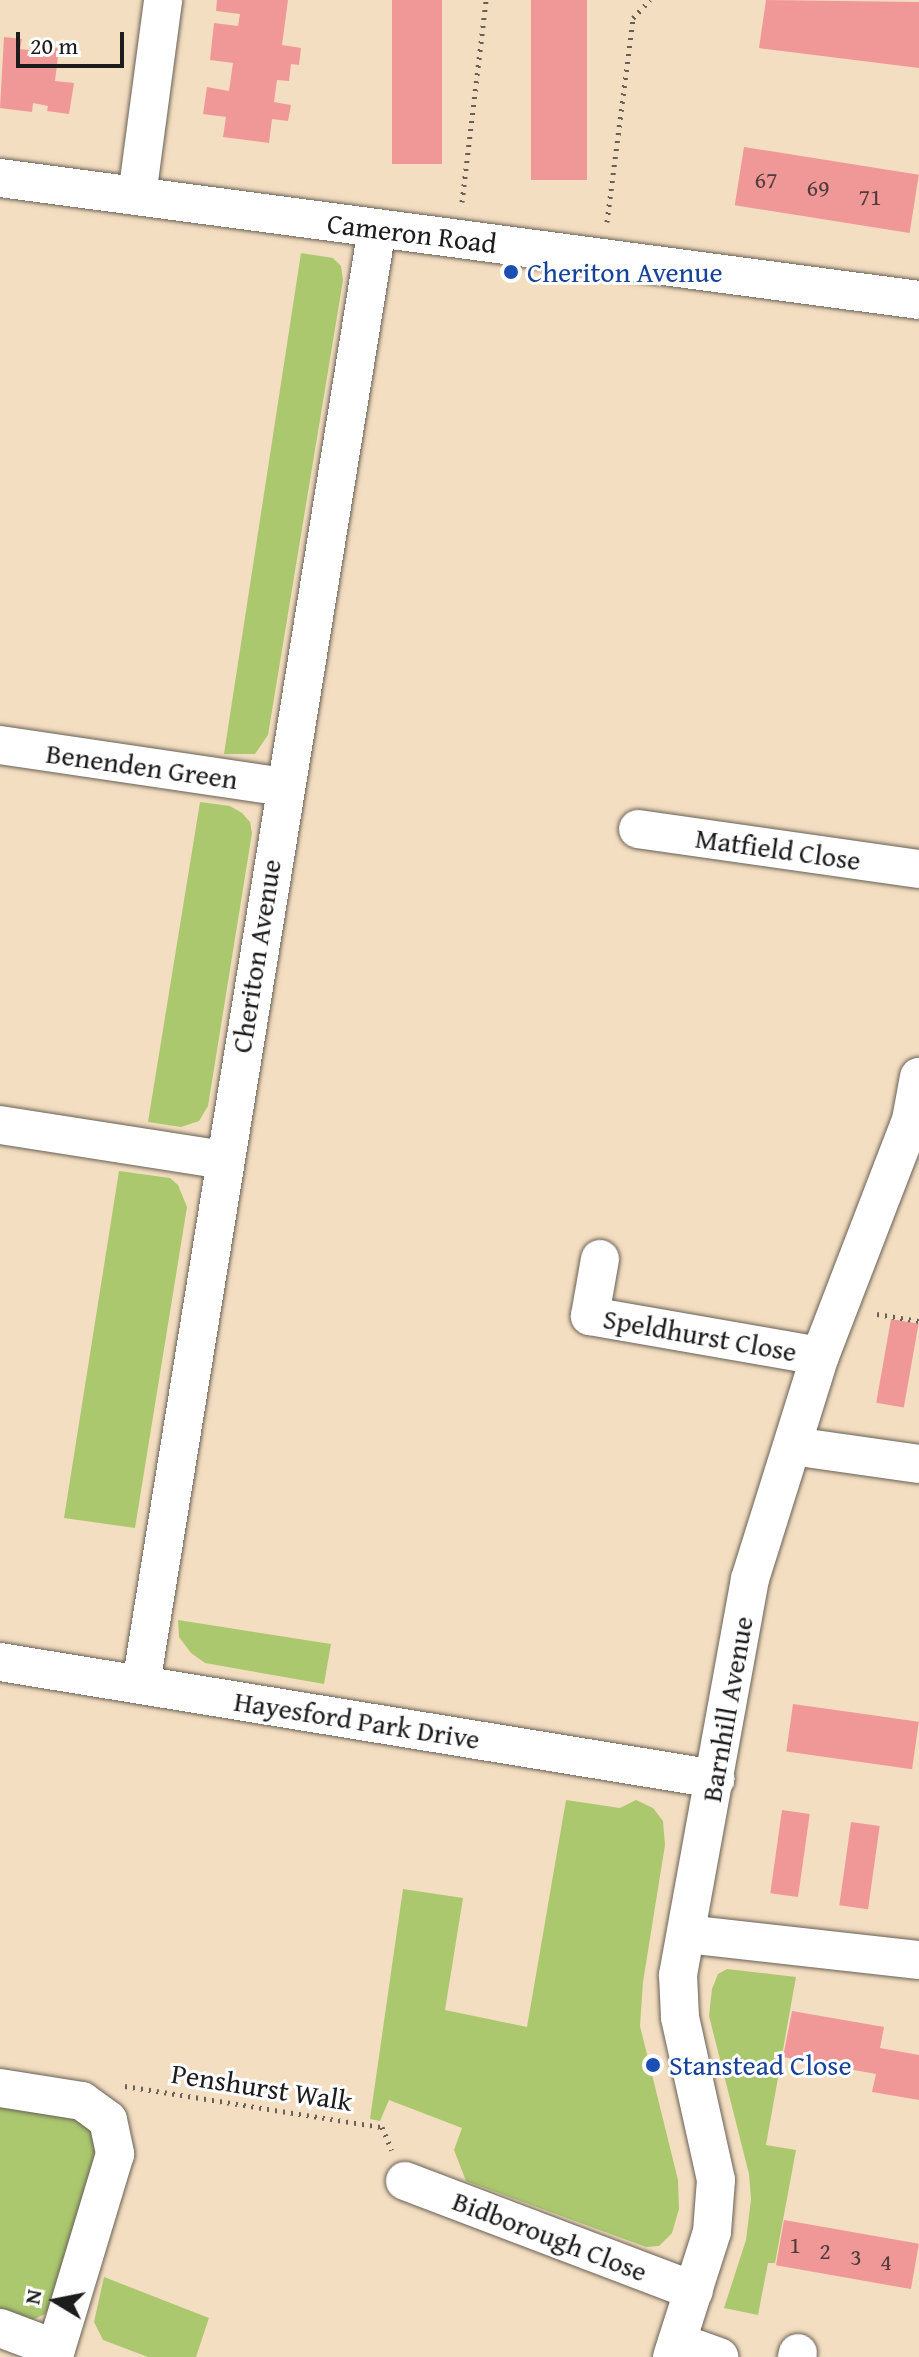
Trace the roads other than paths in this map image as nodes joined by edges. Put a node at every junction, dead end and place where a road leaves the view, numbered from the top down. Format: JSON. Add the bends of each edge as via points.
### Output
{"nodes":[{"id":1,"x":163,"y":0,"type":"edge"},
{"id":2,"x":0,"y":178,"type":"edge"},
{"id":3,"x":137,"y":196,"type":"junction"},
{"id":4,"x":377,"y":229,"type":"junction"},
{"id":5,"x":919,"y":300,"type":"edge"},
{"id":6,"x":0,"y":745,"type":"edge"},
{"id":7,"x":284,"y":787,"type":"junction"},
{"id":8,"x":638,"y":829,"type":"dead end"},
{"id":9,"x":919,"y":869,"type":"edge"},
{"id":10,"x":919,"y":1077,"type":"edge"},
{"id":11,"x":0,"y":1125,"type":"edge"},
{"id":12,"x":224,"y":1160,"type":"junction"},
{"id":13,"x":600,"y":1259,"type":"dead end"},
{"id":14,"x":820,"y":1356,"type":"junction"},
{"id":15,"x":793,"y":1446,"type":"junction"},
{"id":16,"x":919,"y":1464,"type":"edge"},
{"id":17,"x":0,"y":1662,"type":"edge"},
{"id":18,"x":141,"y":1684,"type":"junction"},
{"id":19,"x":715,"y":1779,"type":"junction"},
{"id":20,"x":686,"y":1934,"type":"junction"},
{"id":21,"x":919,"y":1960,"type":"edge"},
{"id":22,"x":0,"y":2088,"type":"edge"},
{"id":23,"x":405,"y":2181,"type":"road end"},
{"id":24,"x":694,"y":2291,"type":"junction"},
{"id":25,"x":0,"y":2328,"type":"edge"},
{"id":26,"x":674,"y":2350,"type":"edge"},
{"id":27,"x":66,"y":2353,"type":"edge"},
{"id":28,"x":719,"y":2357,"type":"edge"}],
"edges":[{"from":1,"to":3,"type":"street"},
{"from":2,"to":3,"type":"street","name":"Cameron Road"},
{"from":3,"to":4,"type":"street","name":"Cameron Road"},
{"from":4,"to":5,"type":"street","name":"Cameron Road"},
{"from":4,"to":7,"type":"street","name":"Cheriton Avenue"},
{"from":6,"to":7,"type":"street","name":"Benenden Green"},
{"from":7,"to":12,"type":"street","name":"Cheriton Avenue"},
{"from":8,"to":9,"type":"street","name":"Matfield Close"},
{"from":10,"to":14,"type":"street","name":"Barnhill Avenue","via":[[911,1120]]},
{"from":11,"to":12,"type":"street"},
{"from":12,"to":18,"type":"street","name":"Cheriton Avenue"},
{"from":13,"to":14,"type":"street","name":"Speldhurst Close","via":[[590,1316]]},
{"from":14,"to":15,"type":"street","name":"Barnhill Avenue"},
{"from":15,"to":16,"type":"street"},
{"from":15,"to":19,"type":"street","name":"Barnhill Avenue","via":[[750,1579]]},
{"from":17,"to":18,"type":"street","name":"Hayesford Park Drive"},
{"from":18,"to":19,"type":"street","name":"Hayesford Park Drive"},
{"from":19,"to":20,"type":"street","name":"Barnhill Avenue"},
{"from":20,"to":21,"type":"street"},
{"from":20,"to":24,"type":"street","name":"Barnhill Avenue","via":[[678,1975],[680,2017],[716,2180],[712,2232]]},
{"from":22,"to":27,"type":"street","via":[[82,2101],[108,2120],[115,2154]]},
{"from":23,"to":24,"type":"street","name":"Bidborough Close"},
{"from":24,"to":26,"type":"street","name":"Barnhill Avenue"},
{"from":25,"to":27,"type":"street"},
{"from":26,"to":28,"type":"street"}]}
